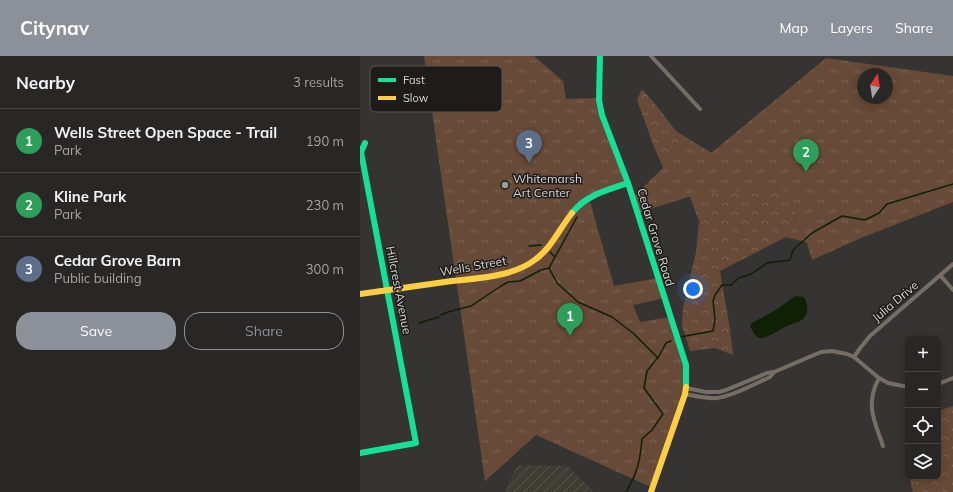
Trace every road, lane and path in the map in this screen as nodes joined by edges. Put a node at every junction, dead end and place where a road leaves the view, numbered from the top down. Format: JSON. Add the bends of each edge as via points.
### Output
{"nodes":[{"id":1,"x":600,"y":56,"type":"edge"},
{"id":2,"x":651,"y":56,"type":"edge"},
{"id":3,"x":700,"y":109,"type":"dead end"},
{"id":4,"x":365,"y":143,"type":"dead end"},
{"id":5,"x":628,"y":183,"type":"junction"},
{"id":6,"x":953,"y":264,"type":"edge"},
{"id":7,"x":941,"y":276,"type":"junction"},
{"id":8,"x":388,"y":290,"type":"junction"},
{"id":9,"x":953,"y":290,"type":"edge"},
{"id":10,"x":360,"y":294,"type":"edge"},
{"id":11,"x":854,"y":357,"type":"junction"},
{"id":12,"x":879,"y":378,"type":"junction"},
{"id":13,"x":953,"y":378,"type":"edge"},
{"id":14,"x":941,"y":383,"type":"edge"},
{"id":15,"x":905,"y":386,"type":"edge"},
{"id":16,"x":685,"y":391,"type":"junction"},
{"id":17,"x":883,"y":446,"type":"dead end"},
{"id":18,"x":360,"y":453,"type":"edge"},
{"id":19,"x":651,"y":492,"type":"edge"}],
"edges":[{"from":1,"to":5,"type":"street","name":"Cedar Grove Road","via":[[599,100],[602,115]]},
{"from":2,"to":3,"type":"street"},
{"from":4,"to":8,"type":"street","name":"Hillcrest Avenue","via":[[361,152]]},
{"from":5,"to":8,"type":"street","name":"Wells Street","via":[[582,202],[536,260],[522,268],[498,275]]},
{"from":5,"to":16,"type":"street","name":"Cedar Grove Road","via":[[686,365]]},
{"from":6,"to":7,"type":"street","name":"Julia Drive"},
{"from":7,"to":9,"type":"street"},
{"from":7,"to":11,"type":"street","name":"Julia Drive","via":[[870,336]]},
{"from":8,"to":10,"type":"street","name":"Wells Street"},
{"from":8,"to":18,"type":"street","name":"Hillcrest Avenue","via":[[416,443]]},
{"from":11,"to":12,"type":"street"},
{"from":11,"to":16,"type":"street","via":[[832,351],[821,352],[726,390]]},
{"from":12,"to":15,"type":"street"},
{"from":12,"to":17,"type":"street","via":[[874,387],[871,411]]},
{"from":13,"to":14,"type":"street"},
{"from":16,"to":19,"type":"street","name":"Cedar Grove Road"}]}
